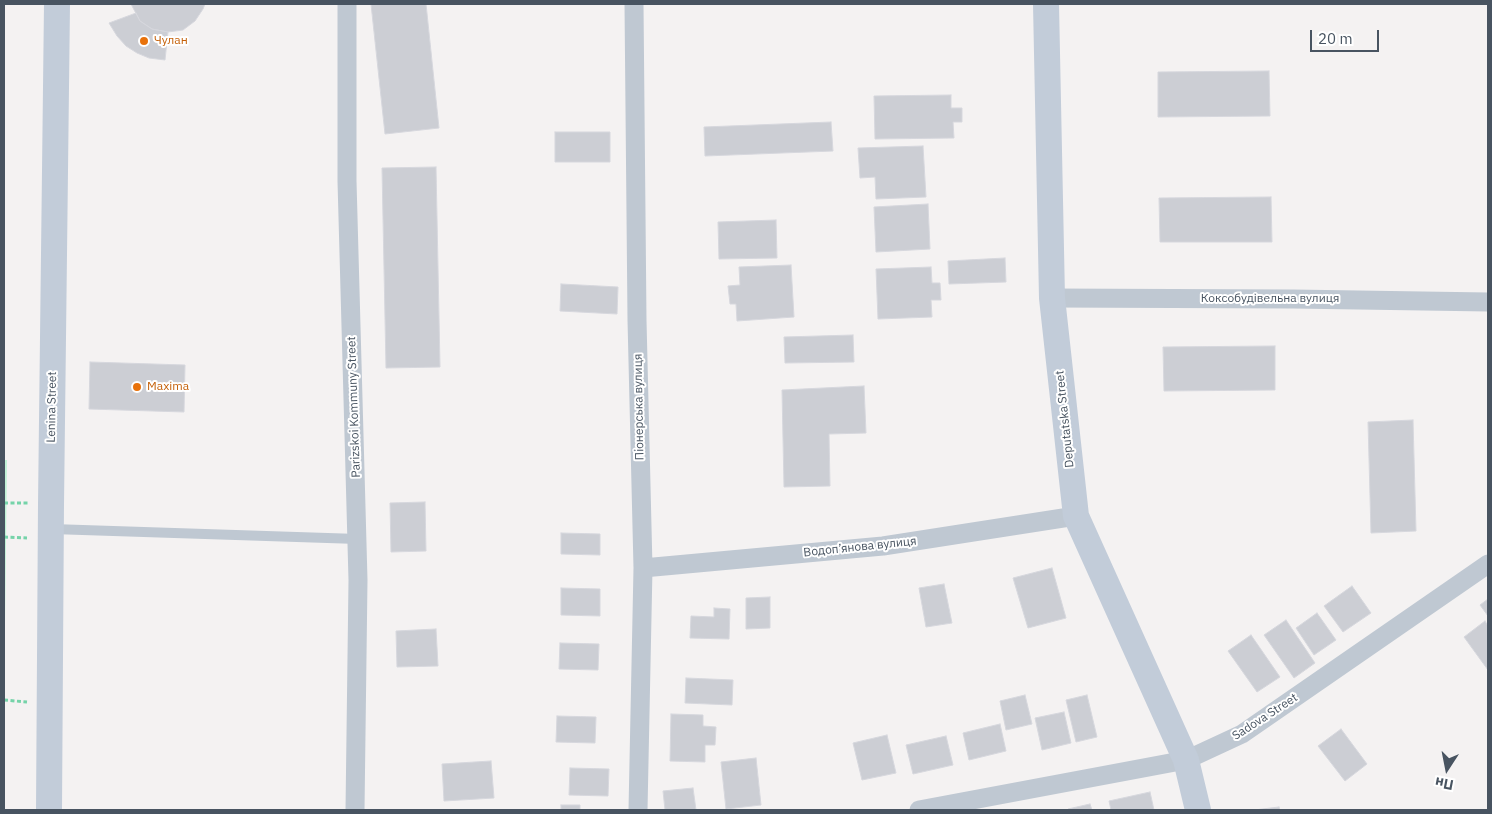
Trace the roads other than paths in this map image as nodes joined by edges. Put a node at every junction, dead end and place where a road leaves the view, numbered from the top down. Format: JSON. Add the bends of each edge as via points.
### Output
{"nodes":[{"id":1,"x":58,"y":4,"type":"edge"},
{"id":2,"x":347,"y":4,"type":"edge"},
{"id":3,"x":634,"y":4,"type":"edge"},
{"id":4,"x":1046,"y":4,"type":"edge"},
{"id":5,"x":1052,"y":298,"type":"junction"},
{"id":6,"x":1488,"y":302,"type":"edge"},
{"id":7,"x":1076,"y":516,"type":"junction"},
{"id":8,"x":50,"y":529,"type":"junction"},
{"id":9,"x":358,"y":540,"type":"junction"},
{"id":10,"x":1488,"y":564,"type":"edge"},
{"id":11,"x":643,"y":568,"type":"junction"},
{"id":12,"x":1186,"y":760,"type":"junction"},
{"id":13,"x":49,"y":810,"type":"edge"},
{"id":14,"x":356,"y":810,"type":"edge"},
{"id":15,"x":638,"y":810,"type":"edge"},
{"id":16,"x":920,"y":810,"type":"edge"},
{"id":17,"x":1198,"y":810,"type":"edge"}],
"edges":[{"from":1,"to":8,"type":"street","name":"Lenina Street"},
{"from":2,"to":9,"type":"street","name":"Parizskoi Kommuny Street","via":[[347,182]]},
{"from":3,"to":11,"type":"street","name":"Піонерська вулиця"},
{"from":4,"to":5,"type":"street","name":"Deputatska Street"},
{"from":5,"to":6,"type":"street","name":"Коксобудівельна вулиця"},
{"from":5,"to":7,"type":"street","name":"Deputatska Street"},
{"from":7,"to":11,"type":"street","name":"Водоп’янова вулиця","via":[[884,546]]},
{"from":7,"to":12,"type":"street","name":"Deputatska Street"},
{"from":8,"to":9,"type":"lane"},
{"from":8,"to":13,"type":"street","name":"Lenina Street"},
{"from":9,"to":14,"type":"street","name":"Parizskoi Kommuny Street"},
{"from":10,"to":12,"type":"street","name":"Sadova Street","via":[[1242,734]]},
{"from":11,"to":15,"type":"street","name":"Піонерська вулиця"},
{"from":12,"to":16,"type":"street","name":"Sadova Street"},
{"from":12,"to":17,"type":"street","name":"Deputatska Street"}]}
